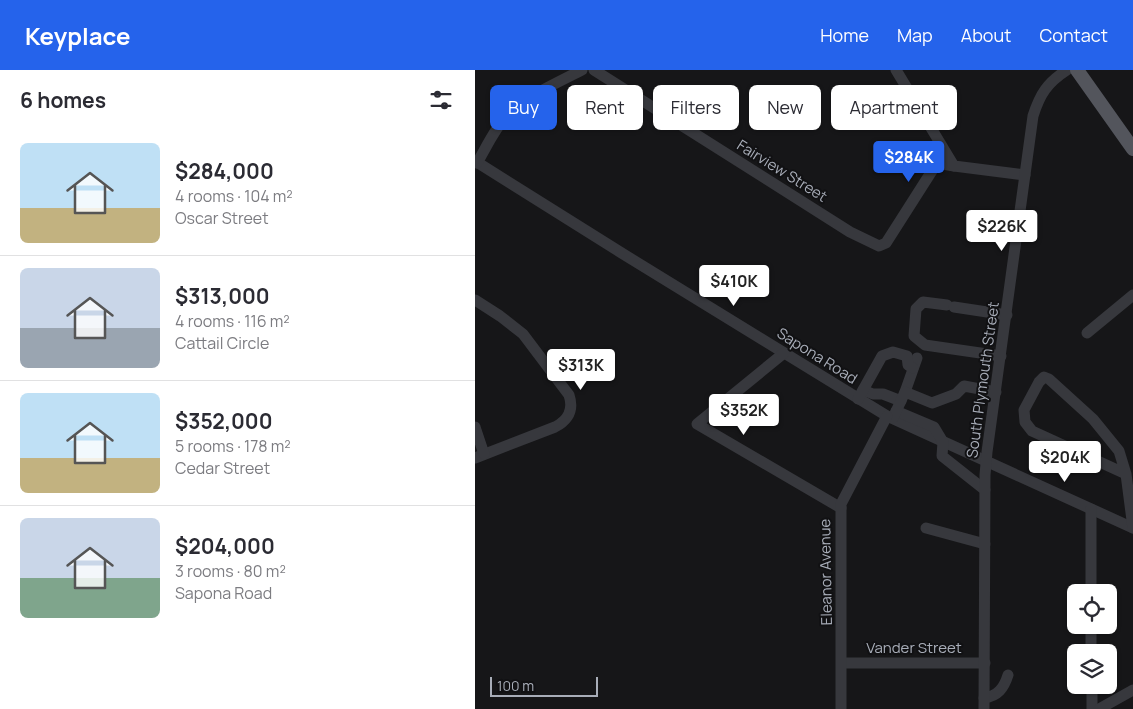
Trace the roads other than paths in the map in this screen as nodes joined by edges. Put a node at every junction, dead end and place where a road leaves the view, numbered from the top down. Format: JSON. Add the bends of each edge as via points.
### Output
{"nodes":[{"id":1,"x":582,"y":70,"type":"edge"},
{"id":2,"x":594,"y":70,"type":"edge"},
{"id":3,"x":896,"y":70,"type":"edge"},
{"id":4,"x":1067,"y":70,"type":"edge"},
{"id":5,"x":1077,"y":70,"type":"edge"},
{"id":6,"x":1133,"y":149,"type":"edge"},
{"id":7,"x":476,"y":162,"type":"edge"},
{"id":8,"x":954,"y":166,"type":"junction"},
{"id":9,"x":1025,"y":175,"type":"junction"},
{"id":10,"x":1133,"y":295,"type":"edge"},
{"id":11,"x":475,"y":300,"type":"edge"},
{"id":12,"x":1007,"y":315,"type":"junction"},
{"id":13,"x":1087,"y":333,"type":"dead end"},
{"id":14,"x":784,"y":353,"type":"junction"},
{"id":15,"x":1001,"y":356,"type":"junction"},
{"id":16,"x":996,"y":392,"type":"junction"},
{"id":17,"x":861,"y":394,"type":"junction"},
{"id":18,"x":932,"y":403,"type":"junction"},
{"id":19,"x":896,"y":408,"type":"junction"},
{"id":20,"x":925,"y":423,"type":"junction"},
{"id":21,"x":475,"y":427,"type":"edge"},
{"id":22,"x":943,"y":442,"type":"junction"},
{"id":23,"x":480,"y":456,"type":"edge"},
{"id":24,"x":986,"y":461,"type":"junction"},
{"id":25,"x":1126,"y":474,"type":"junction"},
{"id":26,"x":985,"y":490,"type":"junction"},
{"id":27,"x":841,"y":508,"type":"junction"},
{"id":28,"x":1091,"y":509,"type":"junction"},
{"id":29,"x":926,"y":528,"type":"dead end"},
{"id":30,"x":1133,"y":528,"type":"edge"},
{"id":31,"x":985,"y":544,"type":"junction"},
{"id":32,"x":1091,"y":584,"type":"edge"},
{"id":33,"x":842,"y":663,"type":"junction"},
{"id":34,"x":985,"y":663,"type":"junction"},
{"id":35,"x":1008,"y":675,"type":"dead end"},
{"id":36,"x":1133,"y":690,"type":"edge"},
{"id":37,"x":1091,"y":694,"type":"edge"},
{"id":38,"x":984,"y":704,"type":"edge"},
{"id":39,"x":841,"y":709,"type":"edge"},
{"id":40,"x":1092,"y":709,"type":"edge"},
{"id":41,"x":1099,"y":709,"type":"edge"}],
"edges":[{"from":1,"to":7,"type":"street","via":[[509,112]]},
{"from":2,"to":8,"type":"street","name":"Fairview Street","via":[[850,232],[879,246],[886,243],[937,163]]},
{"from":3,"to":8,"type":"street"},
{"from":4,"to":9,"type":"street","name":"South Plymouth Street","via":[[1045,88],[1038,102]]},
{"from":5,"to":6,"type":"main road"},
{"from":7,"to":14,"type":"street","name":"Sapona Road"},
{"from":8,"to":9,"type":"street"},
{"from":9,"to":12,"type":"street","name":"South Plymouth Street"},
{"from":10,"to":13,"type":"street"},
{"from":11,"to":23,"type":"street","via":[[523,334],[571,401],[570,414],[561,424]]},
{"from":12,"to":15,"type":"street","name":"South Plymouth Street"},
{"from":12,"to":15,"type":"street","via":[[923,302],[916,309],[914,336],[925,346]]},
{"from":14,"to":17,"type":"street","name":"Sapona Road"},
{"from":14,"to":27,"type":"street","via":[[697,424]]},
{"from":15,"to":16,"type":"street","name":"South Plymouth Street"},
{"from":16,"to":18,"type":"street","via":[[964,386],[956,394]]},
{"from":16,"to":24,"type":"street","name":"South Plymouth Street"},
{"from":17,"to":19,"type":"street","name":"Sapona Road"},
{"from":17,"to":19,"type":"street","via":[[883,394]]},
{"from":17,"to":19,"type":"street","name":"Eleanor Avenue","via":[[882,356],[893,352],[907,356],[908,365],[915,363]]},
{"from":18,"to":19,"type":"street"},
{"from":18,"to":20,"type":"street"},
{"from":19,"to":20,"type":"street"},
{"from":19,"to":22,"type":"street","name":"Sapona Road"},
{"from":19,"to":27,"type":"street","name":"Eleanor Avenue"},
{"from":20,"to":22,"type":"street","via":[[934,427]]},
{"from":21,"to":23,"type":"street"},
{"from":22,"to":24,"type":"street","name":"Sapona Road"},
{"from":22,"to":26,"type":"street","via":[[942,456]]},
{"from":24,"to":26,"type":"street","name":"South Plymouth Street"},
{"from":24,"to":28,"type":"street","name":"Sapona Road"},
{"from":25,"to":25,"type":"street","via":[[1119,451],[1093,419],[1049,380],[1044,378],[1039,382],[1024,410],[1025,422],[1032,431]]},
{"from":25,"to":30,"type":"street"},
{"from":26,"to":31,"type":"street","name":"South Plymouth Street"},
{"from":27,"to":33,"type":"street","name":"Eleanor Avenue"},
{"from":28,"to":30,"type":"street","name":"Sapona Road"},
{"from":28,"to":32,"type":"street"},
{"from":29,"to":31,"type":"street"},
{"from":31,"to":34,"type":"street","name":"South Plymouth Street"},
{"from":33,"to":34,"type":"street","name":"Vander Street"},
{"from":33,"to":39,"type":"street","name":"Eleanor Avenue"},
{"from":34,"to":38,"type":"street","name":"South Plymouth Street"},
{"from":35,"to":38,"type":"street","via":[[997,693]]},
{"from":36,"to":41,"type":"street"},
{"from":37,"to":40,"type":"street"}]}
